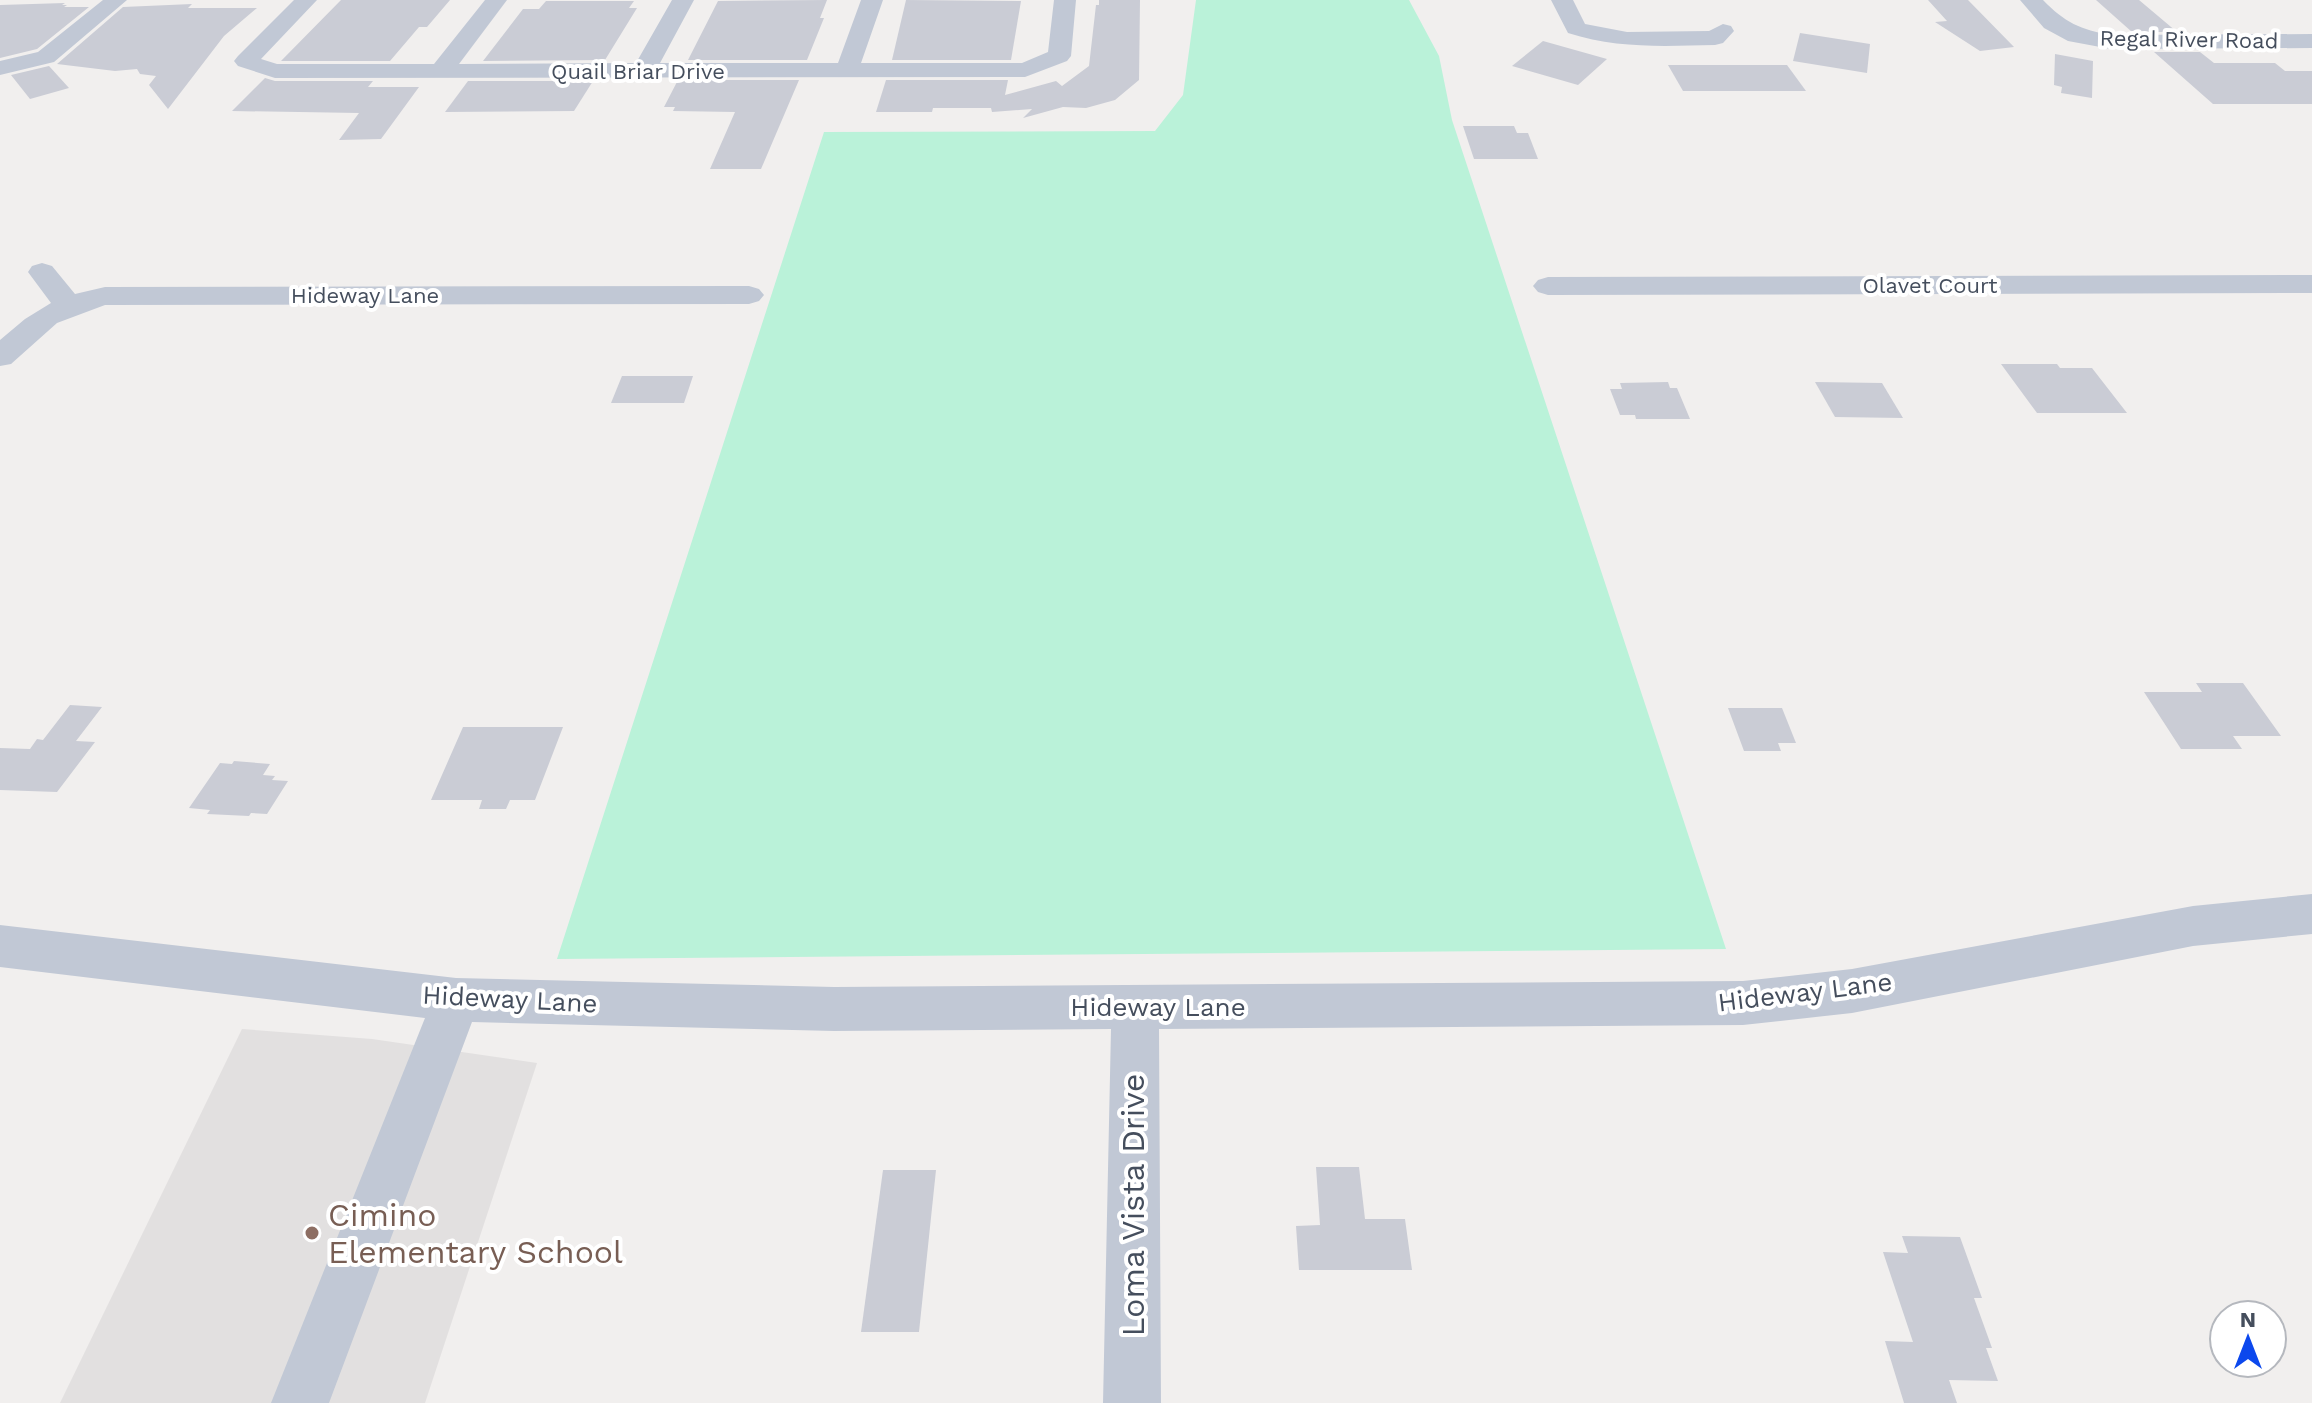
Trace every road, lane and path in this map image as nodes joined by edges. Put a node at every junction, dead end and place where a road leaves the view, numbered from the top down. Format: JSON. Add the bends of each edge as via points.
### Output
{"nodes":[{"id":1,"x":116,"y":0,"type":"edge"},
{"id":2,"x":306,"y":0,"type":"edge"},
{"id":3,"x":496,"y":0,"type":"edge"},
{"id":4,"x":683,"y":0,"type":"edge"},
{"id":5,"x":872,"y":0,"type":"edge"},
{"id":6,"x":1065,"y":0,"type":"edge"},
{"id":7,"x":1562,"y":0,"type":"edge"},
{"id":8,"x":2031,"y":0,"type":"edge"},
{"id":9,"x":1723,"y":31,"type":"dead end"},
{"id":10,"x":2312,"y":41,"type":"edge"},
{"id":11,"x":0,"y":68,"type":"edge"},
{"id":12,"x":441,"y":71,"type":"junction"},
{"id":13,"x":644,"y":71,"type":"junction"},
{"id":14,"x":847,"y":71,"type":"junction"},
{"id":15,"x":42,"y":272,"type":"dead end"},
{"id":16,"x":2312,"y":284,"type":"edge"},
{"id":17,"x":1548,"y":286,"type":"dead end"},
{"id":18,"x":749,"y":295,"type":"dead end"},
{"id":19,"x":68,"y":305,"type":"junction"},
{"id":20,"x":0,"y":357,"type":"edge"},
{"id":21,"x":2312,"y":914,"type":"edge"},
{"id":22,"x":0,"y":946,"type":"edge"},
{"id":23,"x":456,"y":1000,"type":"junction"},
{"id":24,"x":1135,"y":1007,"type":"junction"},
{"id":25,"x":300,"y":1403,"type":"edge"},
{"id":26,"x":1132,"y":1403,"type":"edge"}],
"edges":[{"from":1,"to":11,"type":"street","via":[[46,57]]},
{"from":2,"to":12,"type":"street","name":"Quail Briar Drive","via":[[246,61],[275,71]]},
{"from":3,"to":12,"type":"street"},
{"from":4,"to":13,"type":"street"},
{"from":5,"to":14,"type":"street"},
{"from":6,"to":14,"type":"street","name":"Quail Briar Drive","via":[[1059,56],[1025,70]]},
{"from":7,"to":9,"type":"street","via":[[1576,28],[1593,34],[1715,38]]},
{"from":8,"to":10,"type":"street","name":"Regal River Road","via":[[2052,23],[2076,36],[2111,42]]},
{"from":12,"to":13,"type":"street","name":"Quail Briar Drive"},
{"from":13,"to":14,"type":"street","name":"Quail Briar Drive"},
{"from":15,"to":19,"type":"street"},
{"from":16,"to":17,"type":"street","name":"Olavet Court"},
{"from":18,"to":19,"type":"street","name":"Hideway Lane","via":[[119,295]]},
{"from":19,"to":20,"type":"street","name":"Hideway Lane","via":[[34,323]]},
{"from":21,"to":24,"type":"street","name":"Hideway Lane","via":[[2193,926],[1852,991],[1743,1003]]},
{"from":22,"to":23,"type":"street","name":"Hideway Lane"},
{"from":23,"to":24,"type":"street","name":"Hideway Lane","via":[[834,1009]]},
{"from":23,"to":25,"type":"street"},
{"from":24,"to":26,"type":"street","name":"Loma Vista Drive"}]}
